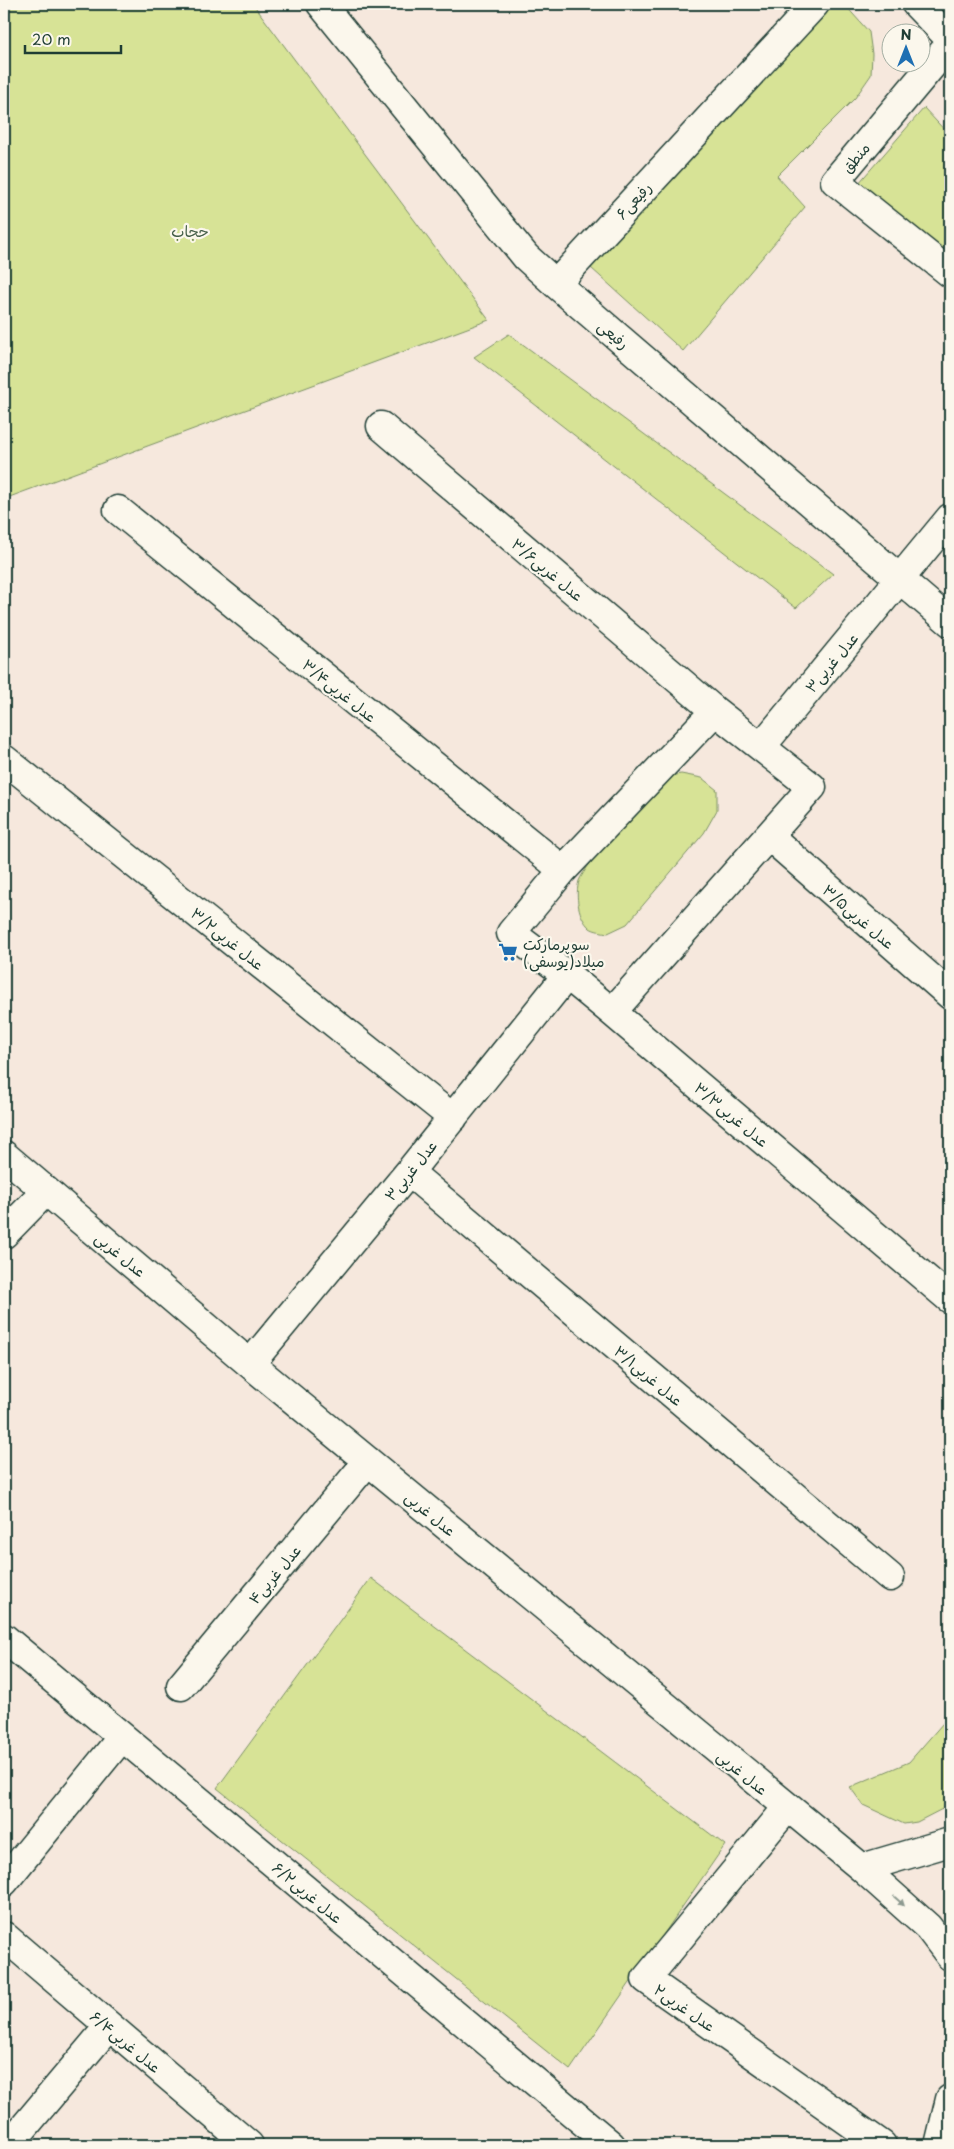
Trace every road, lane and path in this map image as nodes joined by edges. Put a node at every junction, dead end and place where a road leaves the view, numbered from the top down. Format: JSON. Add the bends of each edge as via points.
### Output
{"nodes":[{"id":1,"x":321,"y":4,"type":"edge"},
{"id":2,"x":814,"y":4,"type":"edge"},
{"id":3,"x":916,"y":4,"type":"edge"},
{"id":4,"x":950,"y":40,"type":"edge"},
{"id":5,"x":950,"y":44,"type":"edge"},
{"id":6,"x":950,"y":273,"type":"edge"},
{"id":7,"x":556,"y":284,"type":"junction"},
{"id":8,"x":380,"y":426,"type":"dead end"},
{"id":9,"x":118,"y":510,"type":"dead end"},
{"id":10,"x":950,"y":518,"type":"edge"},
{"id":11,"x":901,"y":578,"type":"junction"},
{"id":12,"x":950,"y":622,"type":"edge"},
{"id":13,"x":715,"y":711,"type":"junction"},
{"id":14,"x":761,"y":747,"type":"junction"},
{"id":15,"x":4,"y":759,"type":"edge"},
{"id":16,"x":769,"y":836,"type":"junction"},
{"id":17,"x":563,"y":870,"type":"junction"},
{"id":18,"x":567,"y":975,"type":"junction"},
{"id":19,"x":950,"y":995,"type":"edge"},
{"id":20,"x":612,"y":1012,"type":"junction"},
{"id":21,"x":453,"y":1118,"type":"junction"},
{"id":22,"x":4,"y":1155,"type":"edge"},
{"id":23,"x":409,"y":1172,"type":"junction"},
{"id":24,"x":46,"y":1191,"type":"junction"},
{"id":25,"x":4,"y":1234,"type":"edge"},
{"id":26,"x":950,"y":1299,"type":"edge"},
{"id":27,"x":250,"y":1364,"type":"junction"},
{"id":28,"x":368,"y":1461,"type":"junction"},
{"id":29,"x":890,"y":1577,"type":"dead end"},
{"id":30,"x":4,"y":1638,"type":"edge"},
{"id":31,"x":181,"y":1686,"type":"dead end"},
{"id":32,"x":122,"y":1737,"type":"junction"},
{"id":33,"x":787,"y":1808,"type":"junction"},
{"id":34,"x":950,"y":1842,"type":"edge"},
{"id":35,"x":862,"y":1868,"type":"junction"},
{"id":36,"x":4,"y":1882,"type":"edge"},
{"id":37,"x":4,"y":1936,"type":"edge"},
{"id":38,"x":950,"y":1956,"type":"edge"},
{"id":39,"x":108,"y":2026,"type":"junction"},
{"id":40,"x":950,"y":2099,"type":"edge"},
{"id":41,"x":9,"y":2145,"type":"edge"},
{"id":42,"x":249,"y":2145,"type":"edge"},
{"id":43,"x":612,"y":2145,"type":"edge"},
{"id":44,"x":882,"y":2145,"type":"edge"},
{"id":45,"x":939,"y":2145,"type":"edge"}],
"edges":[{"from":1,"to":7,"type":"street","name":"رفیعی","via":[[526,257]]},
{"from":2,"to":7,"type":"street","name":"رفیعی۶"},
{"from":3,"to":4,"type":"street"},
{"from":5,"to":6,"type":"street","name":"منطق","via":[[835,181]]},
{"from":7,"to":11,"type":"street","name":"رفیعی"},
{"from":8,"to":13,"type":"street","name":"عدل غربی۳/۶"},
{"from":9,"to":17,"type":"street","name":"عدل غربی۳/۴"},
{"from":10,"to":11,"type":"street","name":"عدل غربی۳"},
{"from":11,"to":12,"type":"street","name":"رفیعی"},
{"from":11,"to":14,"type":"street","name":"عدل غربی۳"},
{"from":13,"to":14,"type":"street","name":"عدل غربی۳/۶"},
{"from":13,"to":17,"type":"street"},
{"from":14,"to":16,"type":"street","name":"عدل غربی۳/۶","via":[[812,787]]},
{"from":15,"to":21,"type":"street","name":"عدل غربی۳/۲"},
{"from":16,"to":19,"type":"street","name":"عدل غربی۳/۵"},
{"from":16,"to":20,"type":"street"},
{"from":17,"to":18,"type":"street","name":"عدل غربی۳/۳","via":[[511,933]]},
{"from":18,"to":20,"type":"street","name":"عدل غربی۳/۳"},
{"from":18,"to":21,"type":"street","name":"عدل غربی۳"},
{"from":20,"to":26,"type":"street","name":"عدل غربی۳/۳"},
{"from":21,"to":23,"type":"street","name":"عدل غربی۳"},
{"from":22,"to":24,"type":"street","name":"عدل غربی"},
{"from":23,"to":27,"type":"street","name":"عدل غربی۳"},
{"from":23,"to":29,"type":"street","name":"عدل غربی۳/۱"},
{"from":24,"to":25,"type":"street"},
{"from":24,"to":27,"type":"street","name":"عدل غربی"},
{"from":27,"to":28,"type":"street","name":"عدل غربی"},
{"from":28,"to":31,"type":"street","name":"عدل غربی۴"},
{"from":28,"to":33,"type":"street","name":"عدل غربی"},
{"from":30,"to":32,"type":"street","name":"۶/۲عدل غربی"},
{"from":32,"to":36,"type":"street"},
{"from":32,"to":43,"type":"street","name":"۶/۲عدل غربی"},
{"from":33,"to":35,"type":"street","name":"عدل غربی"},
{"from":33,"to":44,"type":"street","name":"عدل غربی۲","via":[[646,1979]]},
{"from":34,"to":35,"type":"street"},
{"from":35,"to":38,"type":"street","name":"عدل غربی","one_way":true,"via":[[928,1927]]},
{"from":37,"to":39,"type":"street","name":"۶/۴عدل غربی"},
{"from":39,"to":41,"type":"street"},
{"from":39,"to":42,"type":"street","name":"۶/۴عدل غربی"},
{"from":40,"to":45,"type":"street"}]}
